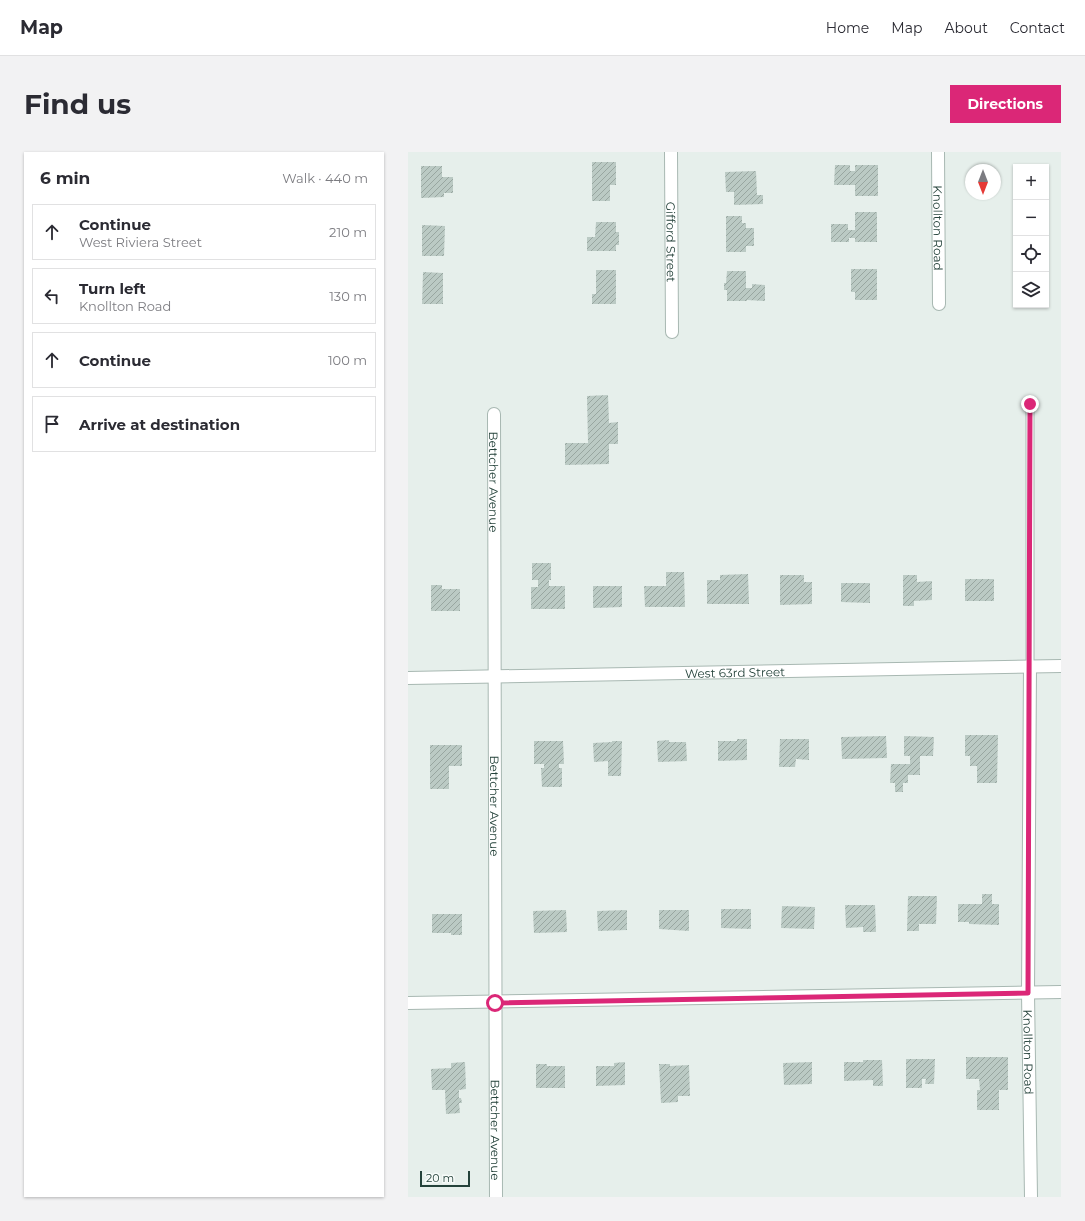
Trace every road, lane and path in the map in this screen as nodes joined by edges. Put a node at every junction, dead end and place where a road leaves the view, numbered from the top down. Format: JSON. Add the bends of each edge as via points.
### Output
{"nodes":[{"id":1,"x":671,"y":152,"type":"edge"},
{"id":2,"x":938,"y":152,"type":"edge"},
{"id":3,"x":939,"y":304,"type":"dead end"},
{"id":4,"x":672,"y":332,"type":"dead end"},
{"id":5,"x":1030,"y":404,"type":"dead end"},
{"id":6,"x":494,"y":414,"type":"dead end"},
{"id":7,"x":1061,"y":666,"type":"edge"},
{"id":8,"x":1030,"y":667,"type":"junction"},
{"id":9,"x":494,"y":677,"type":"junction"},
{"id":10,"x":408,"y":678,"type":"edge"},
{"id":11,"x":1061,"y":992,"type":"edge"},
{"id":12,"x":1028,"y":993,"type":"junction"},
{"id":13,"x":495,"y":1003,"type":"junction"},
{"id":14,"x":408,"y":1004,"type":"edge"},
{"id":15,"x":496,"y":1197,"type":"edge"},
{"id":16,"x":1031,"y":1197,"type":"edge"}],
"edges":[{"from":1,"to":4,"type":"street","name":"Gifford Street"},
{"from":2,"to":3,"type":"street","name":"Knollton Road"},
{"from":5,"to":8,"type":"lane"},
{"from":6,"to":9,"type":"street","name":"Bettcher Avenue"},
{"from":7,"to":8,"type":"street","name":"West 63rd Street"},
{"from":8,"to":9,"type":"street","name":"West 63rd Street"},
{"from":8,"to":12,"type":"street","name":"Knollton Road"},
{"from":9,"to":10,"type":"street","name":"West 63rd Street"},
{"from":9,"to":13,"type":"street","name":"Bettcher Avenue"},
{"from":11,"to":12,"type":"street"},
{"from":12,"to":13,"type":"street"},
{"from":12,"to":16,"type":"street","name":"Knollton Road"},
{"from":13,"to":14,"type":"street"},
{"from":13,"to":15,"type":"street","name":"Bettcher Avenue"}]}
